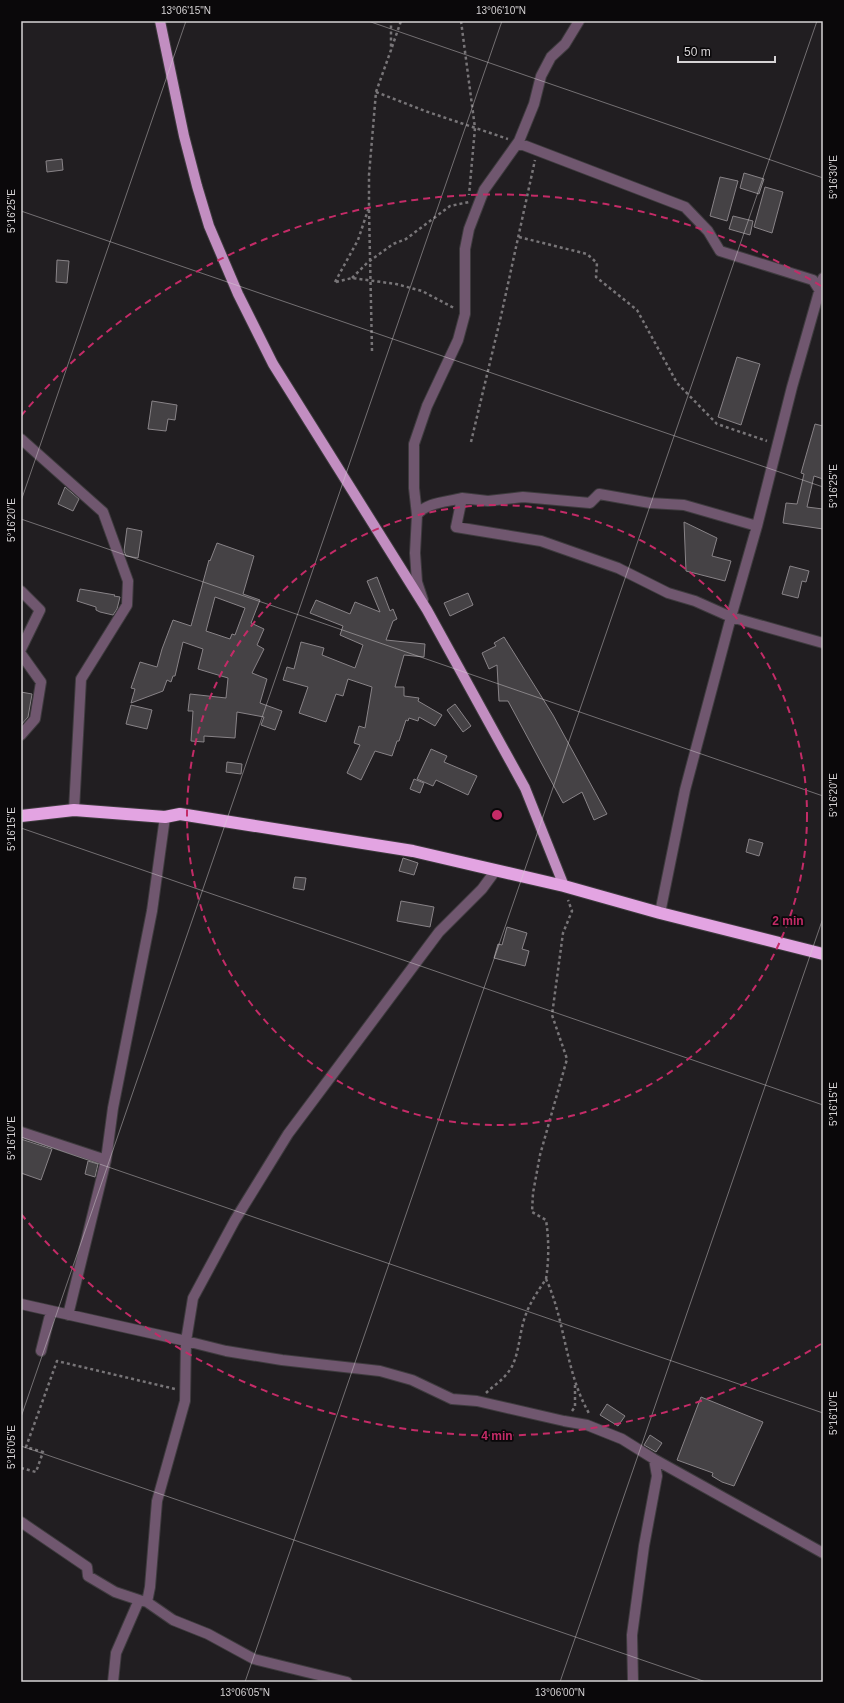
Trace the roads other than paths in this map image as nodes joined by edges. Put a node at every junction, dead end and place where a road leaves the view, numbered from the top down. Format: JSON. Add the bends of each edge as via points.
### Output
{"nodes":[{"id":1,"x":160,"y":21,"type":"edge"},
{"id":2,"x":579,"y":21,"type":"edge"},
{"id":3,"x":518,"y":143,"type":"junction"},
{"id":4,"x":823,"y":278,"type":"edge"},
{"id":5,"x":821,"y":291,"type":"edge"},
{"id":6,"x":21,"y":439,"type":"edge"},
{"id":7,"x":462,"y":498,"type":"junction"},
{"id":8,"x":417,"y":515,"type":"junction"},
{"id":9,"x":757,"y":526,"type":"junction"},
{"id":10,"x":21,"y":591,"type":"edge"},
{"id":11,"x":427,"y":610,"type":"junction"},
{"id":12,"x":731,"y":617,"type":"junction"},
{"id":13,"x":823,"y":643,"type":"edge"},
{"id":14,"x":21,"y":650,"type":"edge"},
{"id":15,"x":21,"y":654,"type":"edge"},
{"id":16,"x":21,"y":735,"type":"edge"},
{"id":17,"x":74,"y":810,"type":"junction"},
{"id":18,"x":21,"y":816,"type":"edge"},
{"id":19,"x":165,"y":818,"type":"junction"},
{"id":20,"x":496,"y":870,"type":"junction"},
{"id":21,"x":564,"y":886,"type":"junction"},
{"id":22,"x":660,"y":913,"type":"junction"},
{"id":23,"x":823,"y":954,"type":"edge"},
{"id":24,"x":21,"y":1132,"type":"edge"},
{"id":25,"x":106,"y":1160,"type":"junction"},
{"id":26,"x":21,"y":1304,"type":"edge"},
{"id":27,"x":51,"y":1311,"type":"junction"},
{"id":28,"x":68,"y":1315,"type":"junction"},
{"id":29,"x":186,"y":1341,"type":"junction"},
{"id":30,"x":41,"y":1350,"type":"dead end"},
{"id":31,"x":654,"y":1459,"type":"junction"},
{"id":32,"x":21,"y":1522,"type":"edge"},
{"id":33,"x":823,"y":1553,"type":"edge"},
{"id":34,"x":143,"y":1601,"type":"junction"},
{"id":35,"x":113,"y":1682,"type":"edge"},
{"id":36,"x":347,"y":1682,"type":"edge"},
{"id":37,"x":633,"y":1682,"type":"edge"}],
"edges":[{"from":1,"to":11,"type":"main road","via":[[197,186],[209,226],[238,294],[274,364]]},
{"from":2,"to":3,"type":"street","via":[[565,44],[551,57],[541,76],[534,104]]},
{"from":3,"to":5,"type":"street","via":[[685,207],[708,231],[720,251],[813,280]]},
{"from":3,"to":8,"type":"street","via":[[484,190],[470,229],[465,249],[465,314],[458,340],[427,406],[414,444]]},
{"from":4,"to":5,"type":"street"},
{"from":5,"to":9,"type":"street"},
{"from":6,"to":17,"type":"street","via":[[103,512],[128,581],[127,604],[81,679]]},
{"from":7,"to":8,"type":"street","via":[[426,506]]},
{"from":7,"to":9,"type":"street","via":[[488,501],[523,498],[590,503],[599,494],[644,502],[684,505]]},
{"from":7,"to":12,"type":"street","via":[[456,527],[541,541],[618,568],[668,593]]},
{"from":8,"to":11,"type":"street","via":[[417,582]]},
{"from":9,"to":12,"type":"street"},
{"from":10,"to":14,"type":"street","via":[[40,610]]},
{"from":11,"to":21,"type":"main road","via":[[525,788]]},
{"from":12,"to":13,"type":"street"},
{"from":12,"to":22,"type":"street","via":[[685,790]]},
{"from":15,"to":16,"type":"street","via":[[42,682],[34,719]]},
{"from":17,"to":18,"type":"highway"},
{"from":17,"to":19,"type":"highway"},
{"from":19,"to":20,"type":"highway","via":[[180,814],[413,852]]},
{"from":19,"to":25,"type":"street","via":[[152,911],[113,1108]]},
{"from":20,"to":21,"type":"highway"},
{"from":20,"to":29,"type":"street","via":[[482,889],[439,932],[288,1134],[235,1220],[193,1298]]},
{"from":21,"to":22,"type":"highway"},
{"from":22,"to":23,"type":"highway"},
{"from":24,"to":25,"type":"street"},
{"from":25,"to":28,"type":"street"},
{"from":26,"to":27,"type":"street"},
{"from":27,"to":28,"type":"street"},
{"from":27,"to":30,"type":"street"},
{"from":28,"to":29,"type":"street"},
{"from":29,"to":31,"type":"street","via":[[226,1351],[282,1360],[380,1371],[412,1380],[452,1399],[477,1401],[587,1425],[622,1439]]},
{"from":29,"to":34,"type":"street","via":[[185,1400],[157,1501],[150,1587]]},
{"from":31,"to":33,"type":"street"},
{"from":31,"to":37,"type":"street","via":[[657,1476],[632,1635]]},
{"from":32,"to":34,"type":"street","via":[[87,1567],[88,1576],[115,1592]]},
{"from":34,"to":35,"type":"street","via":[[116,1653]]},
{"from":34,"to":36,"type":"street","via":[[173,1620],[208,1634],[254,1659]]}]}
